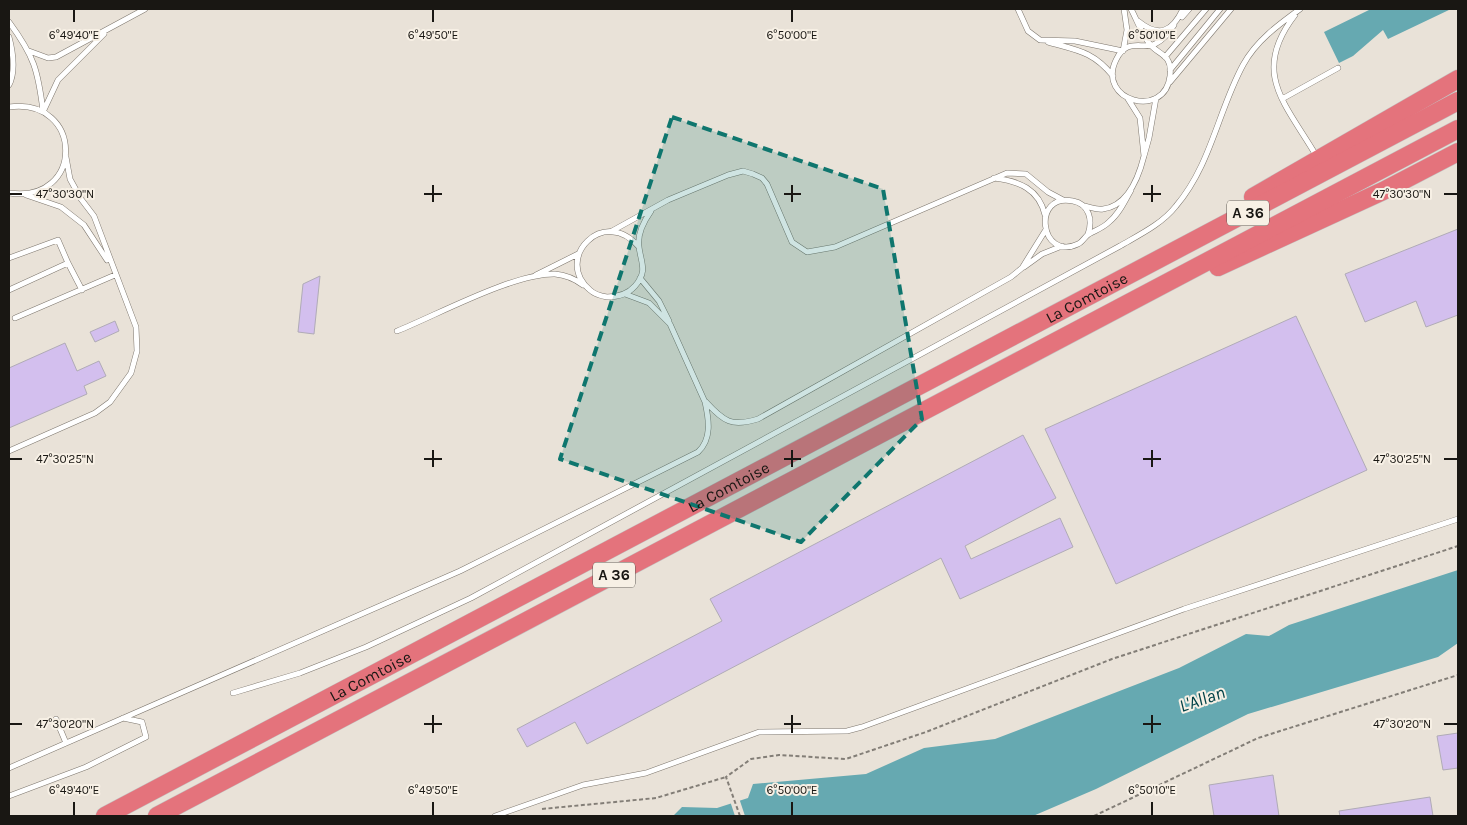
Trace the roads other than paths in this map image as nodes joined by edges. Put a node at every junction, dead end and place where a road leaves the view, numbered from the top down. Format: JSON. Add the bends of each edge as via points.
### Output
{"nodes":[{"id":1,"x":145,"y":9,"type":"edge"},
{"id":2,"x":1018,"y":9,"type":"edge"},
{"id":3,"x":1124,"y":9,"type":"edge"},
{"id":4,"x":1131,"y":9,"type":"edge"},
{"id":5,"x":1180,"y":9,"type":"edge"},
{"id":6,"x":1184,"y":9,"type":"edge"},
{"id":7,"x":1190,"y":9,"type":"edge"},
{"id":8,"x":1206,"y":9,"type":"edge"},
{"id":9,"x":1220,"y":9,"type":"edge"},
{"id":10,"x":1231,"y":9,"type":"edge"},
{"id":11,"x":1300,"y":9,"type":"edge"},
{"id":12,"x":1138,"y":21,"type":"junction"},
{"id":13,"x":9,"y":22,"type":"edge"},
{"id":14,"x":1176,"y":23,"type":"junction"},
{"id":15,"x":108,"y":30,"type":"junction"},
{"id":16,"x":9,"y":37,"type":"edge"},
{"id":17,"x":1040,"y":40,"type":"junction"},
{"id":18,"x":1150,"y":45,"type":"junction"},
{"id":19,"x":29,"y":51,"type":"junction"},
{"id":20,"x":1123,"y":51,"type":"junction"},
{"id":21,"x":1165,"y":57,"type":"junction"},
{"id":22,"x":1338,"y":68,"type":"dead end"},
{"id":23,"x":1170,"y":70,"type":"junction"},
{"id":24,"x":1113,"y":76,"type":"junction"},
{"id":25,"x":1458,"y":79,"type":"edge"},
{"id":26,"x":1168,"y":84,"type":"junction"},
{"id":27,"x":9,"y":85,"type":"edge"},
{"id":28,"x":1156,"y":98,"type":"junction"},
{"id":29,"x":1128,"y":99,"type":"junction"},
{"id":30,"x":1282,"y":99,"type":"junction"},
{"id":31,"x":1458,"y":101,"type":"edge"},
{"id":32,"x":9,"y":107,"type":"edge"},
{"id":33,"x":43,"y":112,"type":"junction"},
{"id":34,"x":1458,"y":128,"type":"edge"},
{"id":35,"x":1458,"y":152,"type":"edge"},
{"id":36,"x":66,"y":156,"type":"junction"},
{"id":37,"x":1144,"y":156,"type":"junction"},
{"id":38,"x":1318,"y":158,"type":"junction"},
{"id":39,"x":993,"y":177,"type":"junction"},
{"id":40,"x":1131,"y":190,"type":"junction"},
{"id":41,"x":9,"y":193,"type":"edge"},
{"id":42,"x":25,"y":195,"type":"junction"},
{"id":43,"x":1063,"y":200,"type":"junction"},
{"id":44,"x":1084,"y":206,"type":"junction"},
{"id":45,"x":654,"y":208,"type":"junction"},
{"id":46,"x":1045,"y":216,"type":"junction"},
{"id":47,"x":612,"y":231,"type":"junction"},
{"id":48,"x":1046,"y":231,"type":"junction"},
{"id":49,"x":1088,"y":234,"type":"junction"},
{"id":50,"x":1063,"y":246,"type":"junction"},
{"id":51,"x":639,"y":247,"type":"junction"},
{"id":52,"x":578,"y":254,"type":"junction"},
{"id":53,"x":9,"y":258,"type":"edge"},
{"id":54,"x":68,"y":263,"type":"junction"},
{"id":55,"x":112,"y":267,"type":"junction"},
{"id":56,"x":1022,"y":268,"type":"junction"},
{"id":57,"x":115,"y":275,"type":"junction"},
{"id":58,"x":533,"y":276,"type":"junction"},
{"id":59,"x":640,"y":278,"type":"junction"},
{"id":60,"x":585,"y":286,"type":"junction"},
{"id":61,"x":9,"y":290,"type":"edge"},
{"id":62,"x":82,"y":290,"type":"junction"},
{"id":63,"x":625,"y":294,"type":"junction"},
{"id":64,"x":15,"y":318,"type":"dead end"},
{"id":65,"x":1096,"y":320,"type":"junction"},
{"id":66,"x":670,"y":324,"type":"junction"},
{"id":67,"x":1037,"y":324,"type":"junction"},
{"id":68,"x":397,"y":332,"type":"dead end"},
{"id":69,"x":706,"y":402,"type":"junction"},
{"id":70,"x":9,"y":451,"type":"edge"},
{"id":71,"x":1458,"y":519,"type":"edge"},
{"id":72,"x":233,"y":693,"type":"dead end"},
{"id":73,"x":123,"y":718,"type":"junction"},
{"id":74,"x":56,"y":719,"type":"dead end"},
{"id":75,"x":66,"y":743,"type":"junction"},
{"id":76,"x":9,"y":768,"type":"edge"},
{"id":77,"x":9,"y":796,"type":"edge"},
{"id":78,"x":105,"y":816,"type":"edge"},
{"id":79,"x":157,"y":816,"type":"edge"},
{"id":80,"x":495,"y":816,"type":"edge"}],
"edges":[{"from":1,"to":15,"type":"lane"},
{"from":2,"to":17,"type":"lane","via":[[1028,31]]},
{"from":3,"to":20,"type":"lane","via":[[1127,30]]},
{"from":4,"to":12,"type":"lane"},
{"from":5,"to":14,"type":"lane"},
{"from":6,"to":14,"type":"lane"},
{"from":7,"to":14,"type":"lane"},
{"from":8,"to":21,"type":"lane"},
{"from":9,"to":23,"type":"lane"},
{"from":10,"to":26,"type":"lane"},
{"from":11,"to":30,"type":"lane","via":[[1283,30],[1272,61],[1273,77]]},
{"from":11,"to":72,"type":"lane","via":[[1267,34],[1243,64],[1207,157],[1175,208],[1155,225],[471,598],[366,647],[300,673]]},
{"from":12,"to":14,"type":"lane","via":[[1149,30],[1156,31]]},
{"from":12,"to":18,"type":"lane"},
{"from":13,"to":19,"type":"lane"},
{"from":14,"to":18,"type":"lane","via":[[1167,35]]},
{"from":15,"to":19,"type":"lane","via":[[56,57],[48,58]]},
{"from":15,"to":33,"type":"lane","via":[[58,80]]},
{"from":16,"to":27,"type":"lane","via":[[13,77]]},
{"from":17,"to":20,"type":"lane","via":[[1075,41]]},
{"from":17,"to":24,"type":"lane","via":[[1088,53]]},
{"from":18,"to":20,"type":"lane","via":[[1141,44]]},
{"from":18,"to":21,"type":"lane"},
{"from":19,"to":33,"type":"lane","via":[[39,80]]},
{"from":20,"to":24,"type":"lane","via":[[1113,67]]},
{"from":21,"to":23,"type":"lane"},
{"from":22,"to":30,"type":"lane"},
{"from":23,"to":26,"type":"lane"},
{"from":24,"to":29,"type":"lane","via":[[1120,93]]},
{"from":25,"to":38,"type":"highway"},
{"from":26,"to":28,"type":"lane"},
{"from":28,"to":29,"type":"lane","via":[[1147,101]]},
{"from":28,"to":37,"type":"lane"},
{"from":29,"to":37,"type":"lane","via":[[1140,118]]},
{"from":30,"to":38,"type":"lane"},
{"from":31,"to":67,"type":"highway","name":"La Comtoise","number":"A 36"},
{"from":32,"to":33,"type":"lane","via":[[22,105]]},
{"from":33,"to":36,"type":"lane","via":[[50,114],[63,136]]},
{"from":34,"to":65,"type":"highway","name":"La Comtoise","number":"A 36"},
{"from":35,"to":65,"type":"highway","via":[[1253,252]]},
{"from":36,"to":42,"type":"lane","via":[[52,183]]},
{"from":36,"to":55,"type":"lane","via":[[70,179],[94,216]]},
{"from":37,"to":40,"type":"lane"},
{"from":38,"to":67,"type":"highway"},
{"from":39,"to":43,"type":"lane","via":[[1007,173],[1026,174]]},
{"from":39,"to":45,"type":"lane","via":[[817,252],[807,252],[792,242],[768,184],[762,178],[743,171]]},
{"from":39,"to":46,"type":"lane","via":[[1025,185],[1042,203]]},
{"from":40,"to":44,"type":"lane","via":[[1104,209]]},
{"from":40,"to":49,"type":"lane","via":[[1110,222]]},
{"from":41,"to":42,"type":"lane"},
{"from":42,"to":55,"type":"lane","via":[[61,207],[84,224]]},
{"from":43,"to":44,"type":"lane"},
{"from":43,"to":46,"type":"lane","via":[[1055,203]]},
{"from":44,"to":49,"type":"lane","via":[[1091,219]]},
{"from":45,"to":47,"type":"lane"},
{"from":45,"to":51,"type":"lane","via":[[643,225]]},
{"from":46,"to":48,"type":"lane"},
{"from":47,"to":51,"type":"lane","via":[[622,233]]},
{"from":47,"to":52,"type":"lane","via":[[591,237]]},
{"from":48,"to":50,"type":"lane","via":[[1055,243]]},
{"from":48,"to":56,"type":"lane"},
{"from":49,"to":50,"type":"lane","via":[[1078,244]]},
{"from":50,"to":56,"type":"lane","via":[[1042,254]]},
{"from":51,"to":59,"type":"lane","via":[[643,257]]},
{"from":52,"to":58,"type":"lane"},
{"from":52,"to":60,"type":"lane","via":[[577,265]]},
{"from":53,"to":54,"type":"lane","via":[[58,240]]},
{"from":54,"to":61,"type":"lane"},
{"from":54,"to":62,"type":"lane"},
{"from":55,"to":57,"type":"lane"},
{"from":56,"to":69,"type":"lane","via":[[992,289],[758,419],[740,424],[726,421]]},
{"from":57,"to":62,"type":"lane"},
{"from":57,"to":70,"type":"lane","via":[[136,327],[137,352],[131,373],[110,402],[95,413]]},
{"from":58,"to":60,"type":"lane","via":[[555,274],[573,278]]},
{"from":58,"to":68,"type":"lane"},
{"from":59,"to":63,"type":"lane"},
{"from":59,"to":66,"type":"lane","via":[[659,302]]},
{"from":60,"to":63,"type":"lane","via":[[604,297]]},
{"from":62,"to":64,"type":"lane"},
{"from":63,"to":66,"type":"lane","via":[[649,303]]},
{"from":65,"to":79,"type":"highway","name":"La Comtoise","number":"A 36"},
{"from":66,"to":69,"type":"lane"},
{"from":67,"to":78,"type":"highway","name":"La Comtoise","number":"A 36"},
{"from":69,"to":73,"type":"lane","via":[[707,438],[698,452],[460,571]]},
{"from":71,"to":80,"type":"lane","via":[[1184,609],[847,731],[759,732],[646,773],[583,784]]},
{"from":73,"to":75,"type":"lane"},
{"from":73,"to":77,"type":"lane","via":[[142,722],[146,737],[86,767]]},
{"from":74,"to":75,"type":"lane"},
{"from":75,"to":76,"type":"lane"}]}
